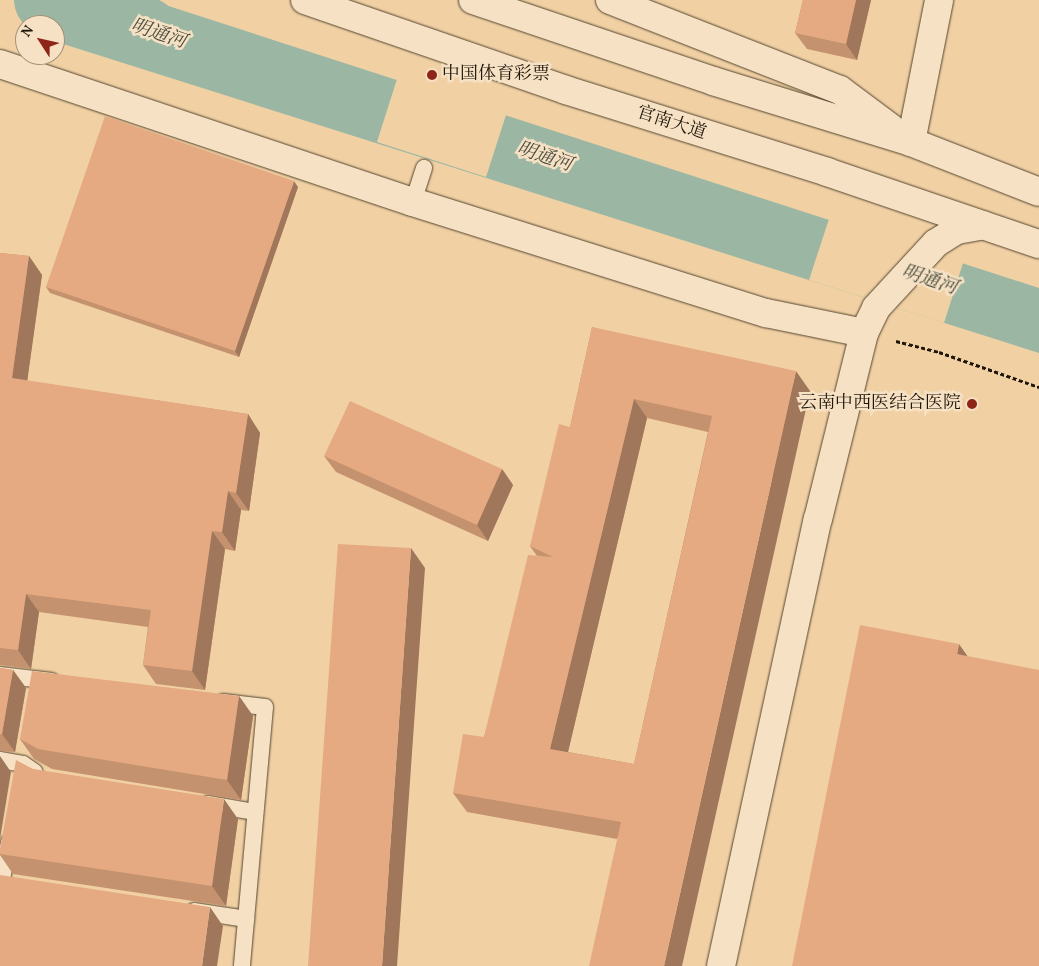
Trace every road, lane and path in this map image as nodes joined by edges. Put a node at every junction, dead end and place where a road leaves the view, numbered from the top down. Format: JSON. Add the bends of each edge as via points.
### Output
{"nodes":[{"id":1,"x":305,"y":0,"type":"edge"},
{"id":2,"x":473,"y":0,"type":"edge"},
{"id":3,"x":610,"y":0,"type":"edge"},
{"id":4,"x":939,"y":0,"type":"edge"},
{"id":5,"x":0,"y":64,"type":"edge"},
{"id":6,"x":911,"y":142,"type":"junction"},
{"id":7,"x":424,"y":168,"type":"dead end"},
{"id":8,"x":1039,"y":192,"type":"edge"},
{"id":9,"x":412,"y":202,"type":"junction"},
{"id":10,"x":984,"y":225,"type":"junction"},
{"id":11,"x":1039,"y":244,"type":"edge"},
{"id":12,"x":864,"y":333,"type":"junction"},
{"id":13,"x":1039,"y":387,"type":"edge"},
{"id":14,"x":0,"y":675,"type":"edge"},
{"id":15,"x":38,"y":680,"type":"junction"},
{"id":16,"x":68,"y":683,"type":"edge"},
{"id":17,"x":35,"y":698,"type":"edge"},
{"id":18,"x":206,"y":700,"type":"edge"},
{"id":19,"x":26,"y":746,"type":"edge"},
{"id":20,"x":0,"y":760,"type":"edge"},
{"id":21,"x":23,"y":764,"type":"junction"},
{"id":22,"x":48,"y":780,"type":"edge"},
{"id":23,"x":20,"y":782,"type":"edge"},
{"id":24,"x":196,"y":803,"type":"edge"},
{"id":25,"x":255,"y":812,"type":"junction"},
{"id":26,"x":11,"y":828,"type":"edge"},
{"id":27,"x":21,"y":885,"type":"edge"},
{"id":28,"x":1,"y":886,"type":"edge"},
{"id":29,"x":178,"y":909,"type":"edge"},
{"id":30,"x":246,"y":919,"type":"junction"},
{"id":31,"x":242,"y":966,"type":"edge"},
{"id":32,"x":721,"y":966,"type":"edge"}],
"edges":[{"from":1,"to":10,"type":"street","name":"官南大道"},
{"from":2,"to":6,"type":"street"},
{"from":3,"to":6,"type":"street","via":[[840,90]]},
{"from":4,"to":6,"type":"street"},
{"from":5,"to":9,"type":"street"},
{"from":6,"to":8,"type":"street"},
{"from":7,"to":9,"type":"lane"},
{"from":9,"to":12,"type":"street","via":[[766,313]]},
{"from":10,"to":11,"type":"street","name":"官南大道"},
{"from":10,"to":12,"type":"street","via":[[957,230],[936,243],[876,308]]},
{"from":12,"to":13,"type":"path","via":[[939,352]]},
{"from":12,"to":32,"type":"street","via":[[818,519]]},
{"from":14,"to":15,"type":"lane"},
{"from":15,"to":16,"type":"lane"},
{"from":15,"to":17,"type":"lane"},
{"from":18,"to":25,"type":"lane","via":[[265,707]]},
{"from":19,"to":21,"type":"lane"},
{"from":20,"to":21,"type":"lane"},
{"from":21,"to":22,"type":"lane"},
{"from":21,"to":23,"type":"lane"},
{"from":24,"to":25,"type":"lane"},
{"from":25,"to":30,"type":"lane"},
{"from":26,"to":28,"type":"lane"},
{"from":27,"to":28,"type":"lane"},
{"from":29,"to":30,"type":"lane"},
{"from":30,"to":31,"type":"lane"}]}
